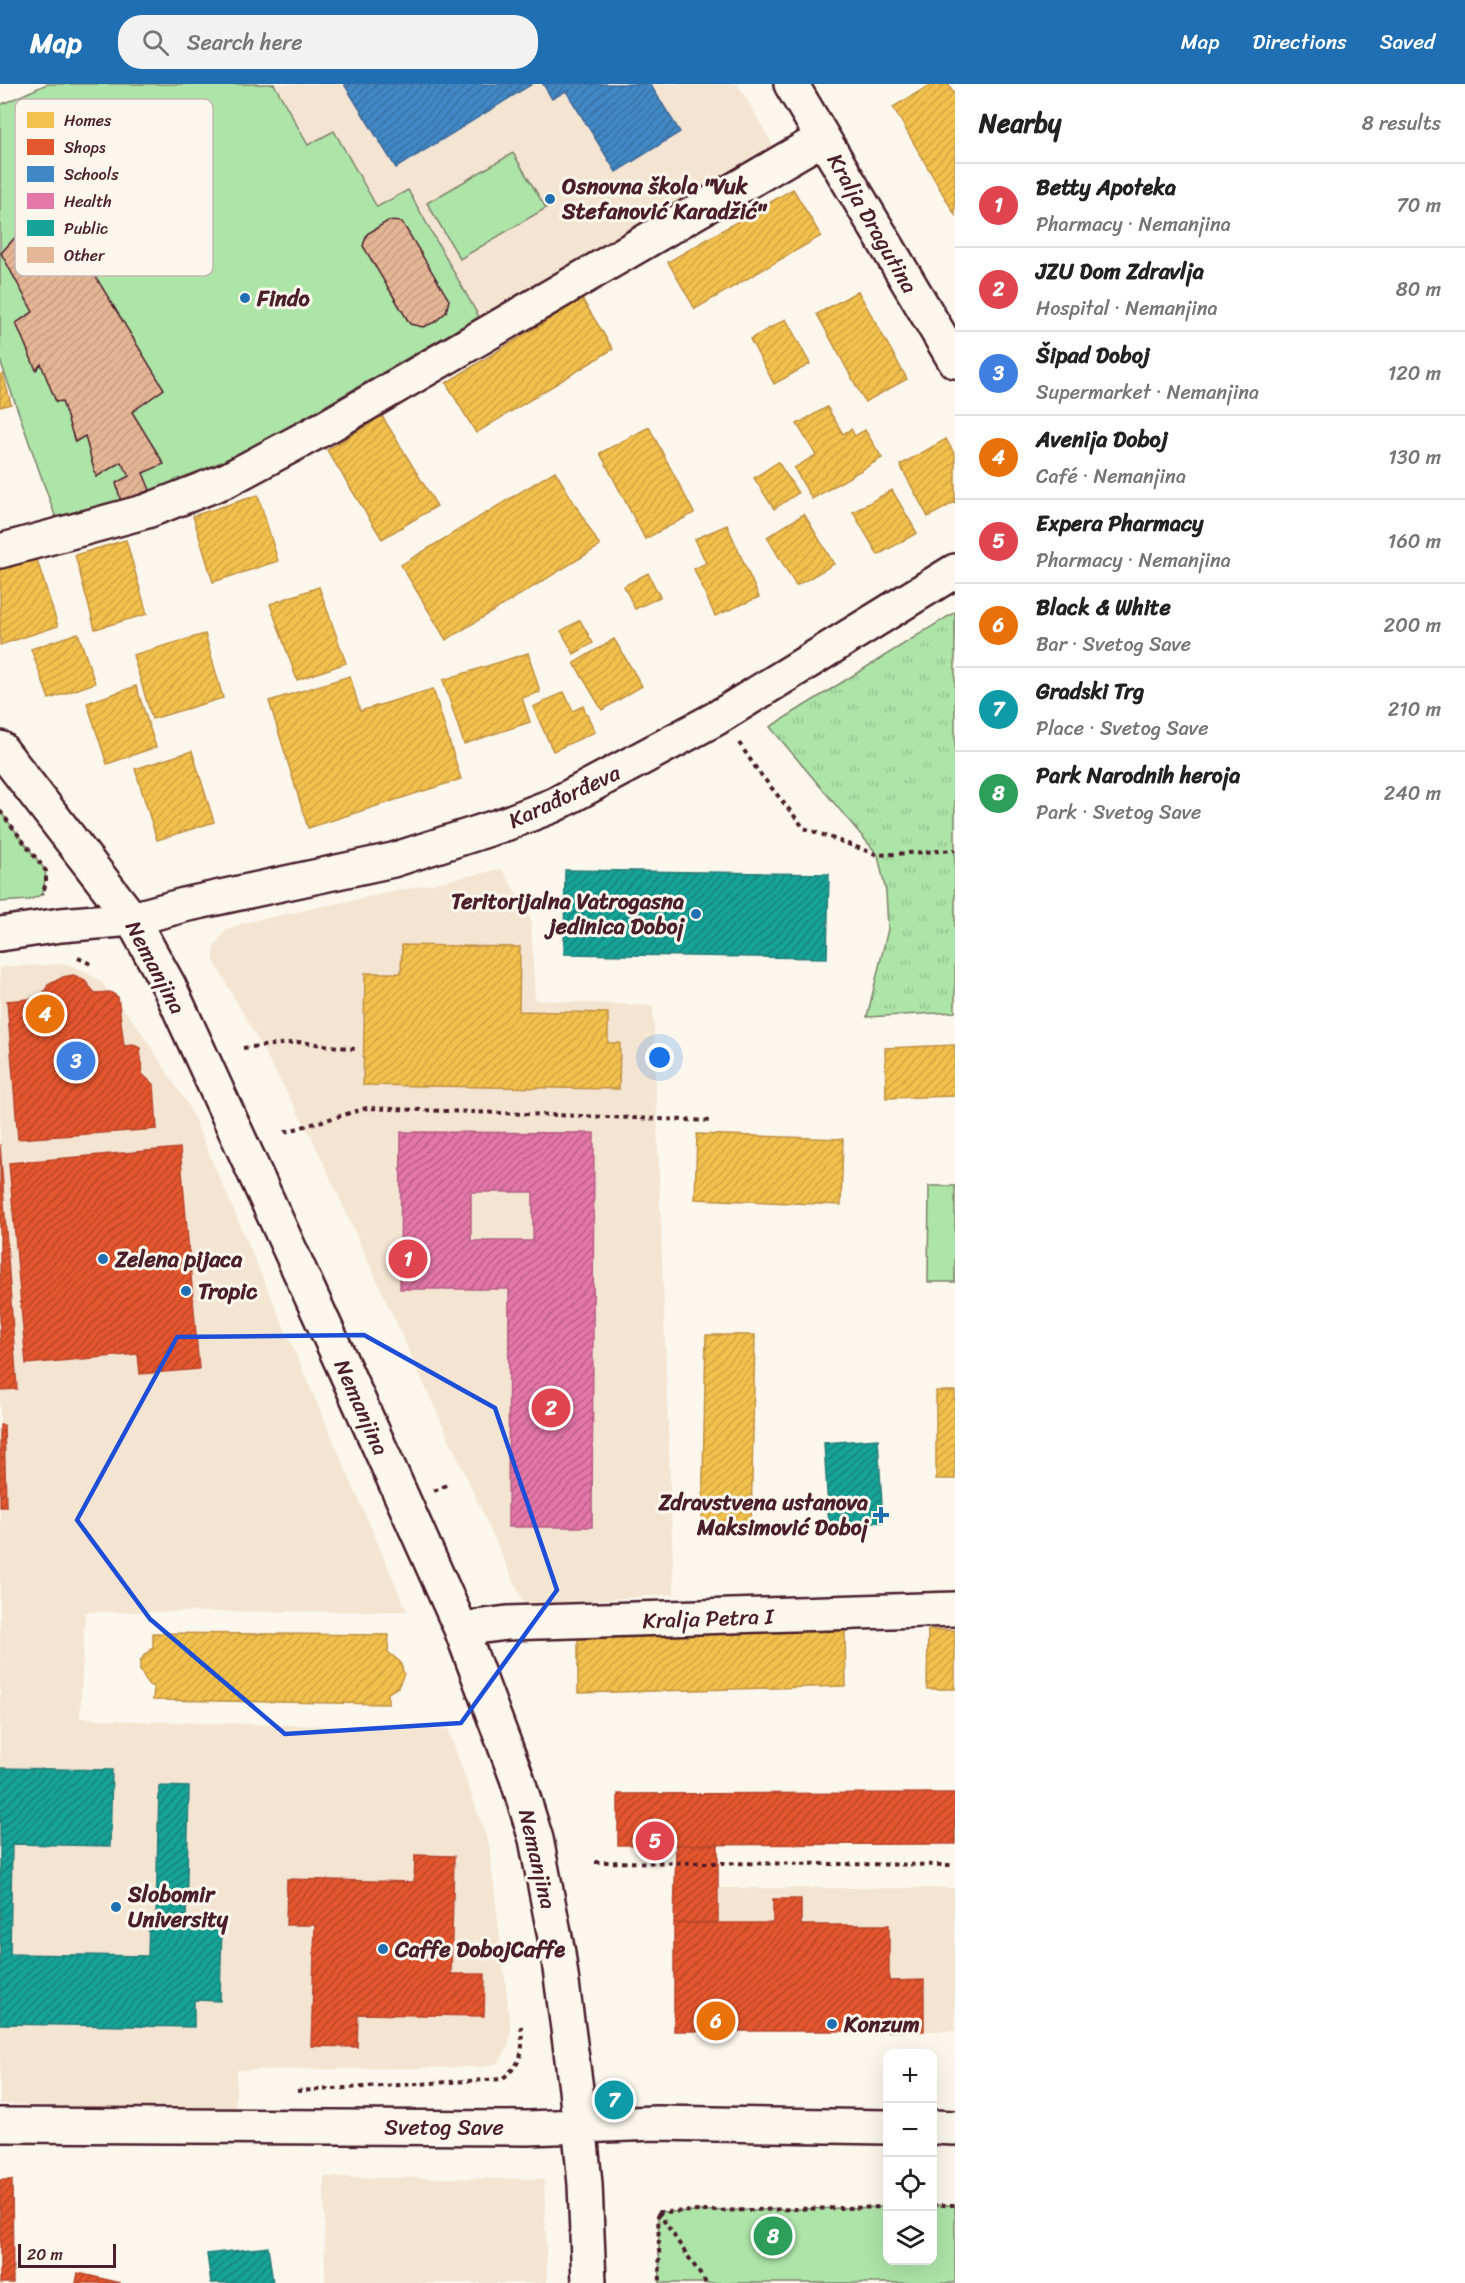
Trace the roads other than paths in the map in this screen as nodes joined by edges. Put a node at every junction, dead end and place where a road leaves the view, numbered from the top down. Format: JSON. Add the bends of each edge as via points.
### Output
{"nodes":[{"id":1,"x":791,"y":84,"type":"edge"},
{"id":2,"x":823,"y":138,"type":"junction"},
{"id":3,"x":955,"y":361,"type":"edge"},
{"id":4,"x":0,"y":551,"type":"edge"},
{"id":5,"x":955,"y":571,"type":"edge"},
{"id":6,"x":0,"y":748,"type":"edge"},
{"id":7,"x":132,"y":919,"type":"junction"},
{"id":8,"x":0,"y":934,"type":"edge"},
{"id":9,"x":955,"y":1609,"type":"edge"},
{"id":10,"x":461,"y":1629,"type":"junction"},
{"id":11,"x":0,"y":2125,"type":"edge"},
{"id":12,"x":580,"y":2126,"type":"junction"},
{"id":13,"x":883,"y":2127,"type":"edge"},
{"id":14,"x":937,"y":2127,"type":"edge"},
{"id":15,"x":955,"y":2128,"type":"edge"},
{"id":16,"x":589,"y":2283,"type":"edge"}],
"edges":[{"from":1,"to":2,"type":"street","name":"Kralja Dragutina"},
{"from":2,"to":3,"type":"street","name":"Kralja Dragutina"},
{"from":2,"to":4,"type":"street","via":[[328,426],[227,480],[147,511]]},
{"from":5,"to":7,"type":"street","name":"Karađorđeva","via":[[715,719],[554,805],[393,860]]},
{"from":6,"to":7,"type":"street","name":"Nemanjina"},
{"from":7,"to":8,"type":"street","name":"Karađorđeva"},
{"from":7,"to":10,"type":"street","name":"Nemanjina","via":[[174,997]]},
{"from":9,"to":10,"type":"street","name":"Kralja Petra I","via":[[507,1623]]},
{"from":10,"to":12,"type":"street","name":"Nemanjina","via":[[536,1839],[558,1953]]},
{"from":11,"to":12,"type":"street","name":"Svetog Save"},
{"from":12,"to":13,"type":"street","name":"Svetog Save","via":[[656,2123]]},
{"from":12,"to":16,"type":"street","name":"Nemanjina"},
{"from":14,"to":15,"type":"street"}]}
